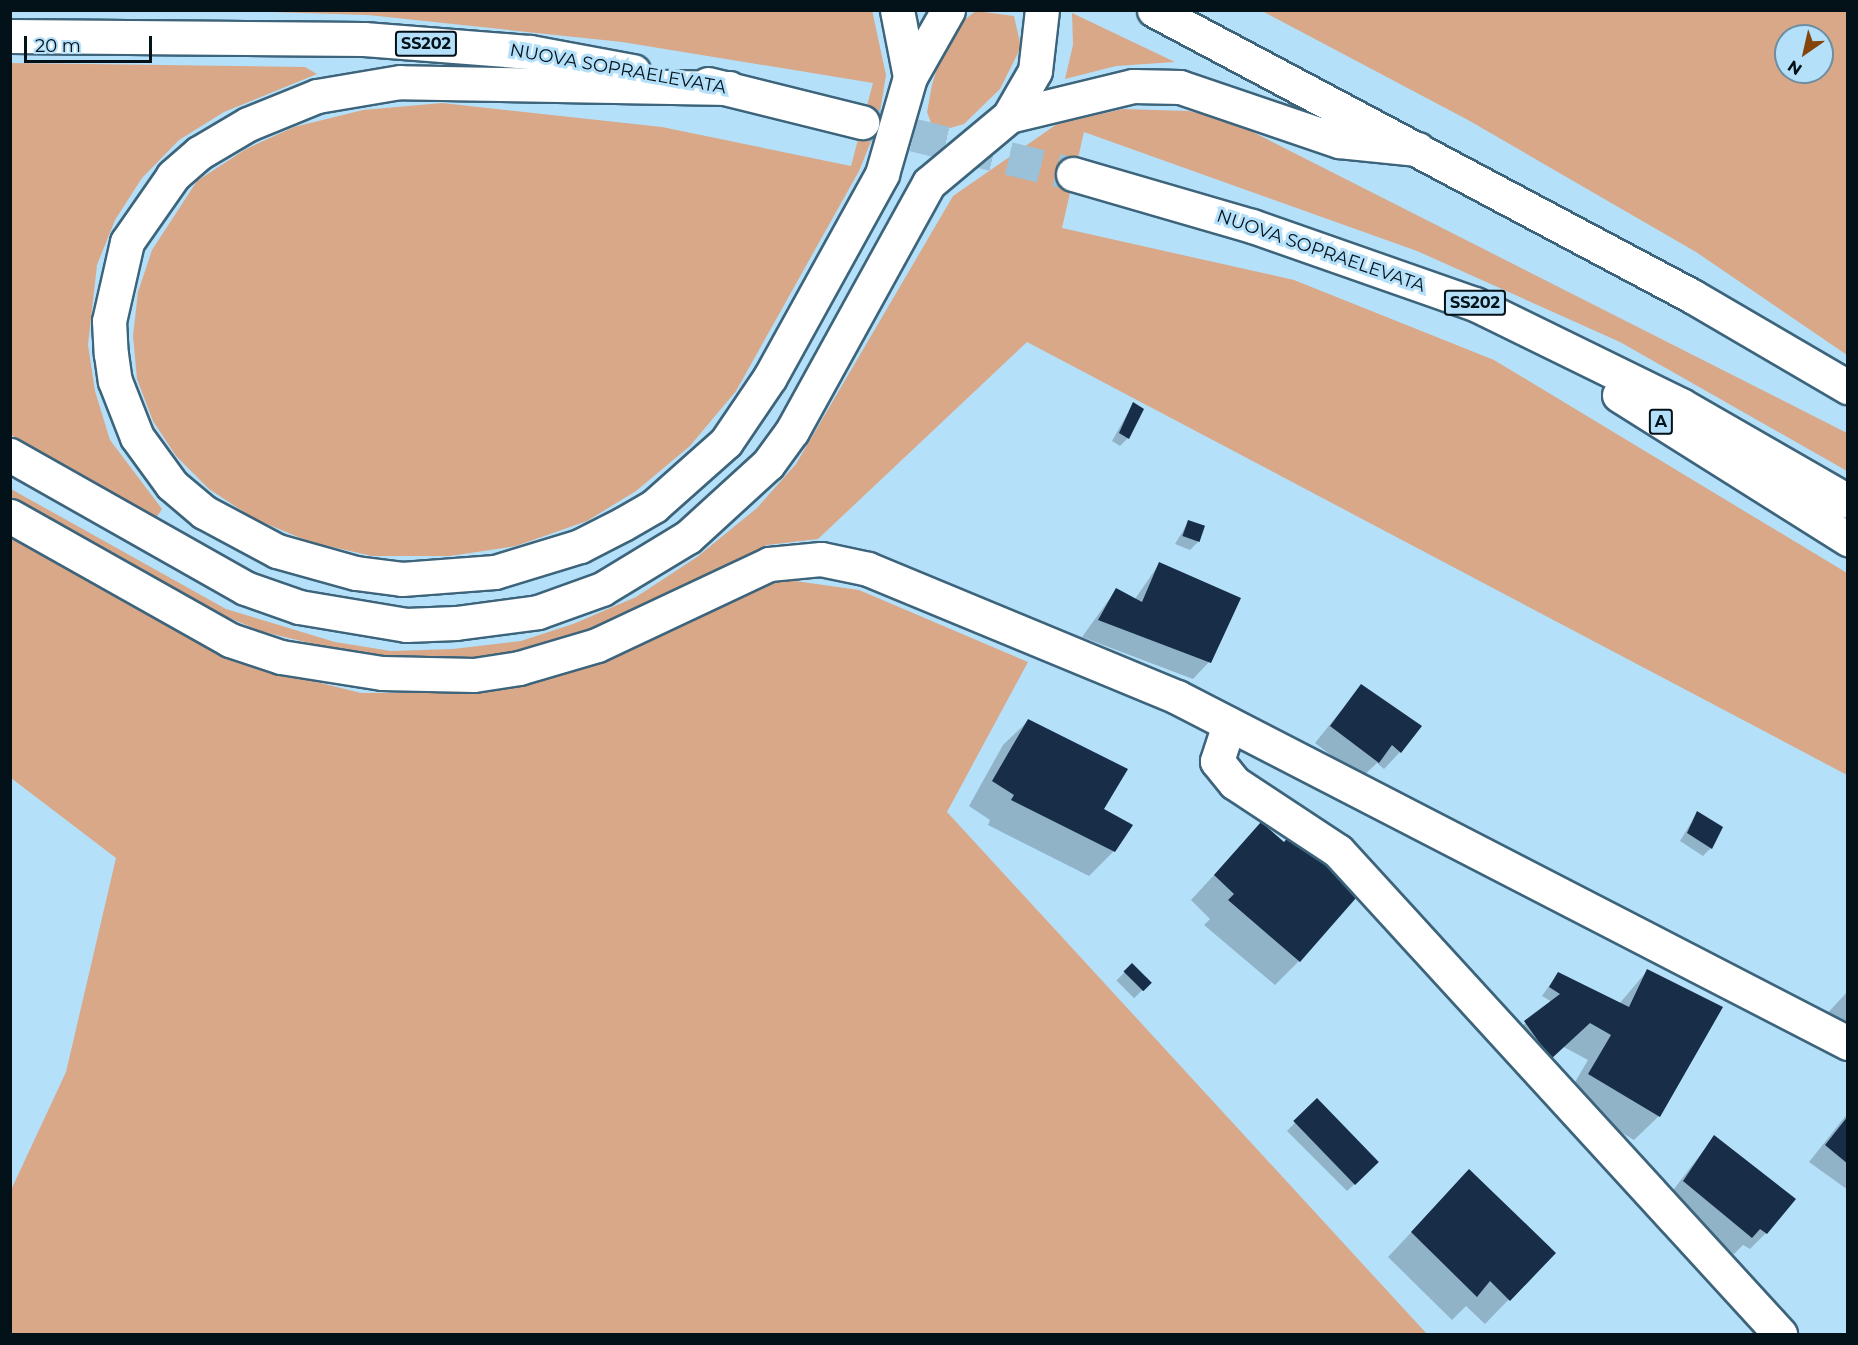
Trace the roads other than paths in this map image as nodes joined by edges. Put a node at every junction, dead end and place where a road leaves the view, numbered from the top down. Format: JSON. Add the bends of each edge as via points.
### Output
{"nodes":[{"id":1,"x":897,"y":10,"type":"edge"},
{"id":2,"x":948,"y":10,"type":"edge"},
{"id":3,"x":1042,"y":10,"type":"edge"},
{"id":4,"x":1154,"y":10,"type":"edge"},
{"id":5,"x":10,"y":36,"type":"edge"},
{"id":6,"x":910,"y":77,"type":"junction"},
{"id":7,"x":729,"y":88,"type":"junction"},
{"id":8,"x":1009,"y":116,"type":"junction"},
{"id":9,"x":862,"y":122,"type":"tunnel mouth"},
{"id":10,"x":1418,"y":149,"type":"junction"},
{"id":11,"x":1073,"y":174,"type":"tunnel mouth"},
{"id":12,"x":1475,"y":304,"type":"junction"},
{"id":13,"x":1848,"y":387,"type":"edge"},
{"id":14,"x":10,"y":455,"type":"edge"},
{"id":15,"x":1848,"y":501,"type":"edge"},
{"id":16,"x":10,"y":516,"type":"edge"},
{"id":17,"x":1848,"y":539,"type":"edge"},
{"id":18,"x":1228,"y":724,"type":"junction"},
{"id":19,"x":1848,"y":1043,"type":"edge"},
{"id":20,"x":1780,"y":1335,"type":"edge"}],
"edges":[{"from":1,"to":6,"type":"main road"},
{"from":2,"to":6,"type":"main road"},
{"from":3,"to":8,"type":"main road","via":[[1035,71]]},
{"from":4,"to":10,"type":"main road"},
{"from":5,"to":7,"type":"main road","name":"NUOVA SOPRAELEVATA","number":"SS202","via":[[364,39],[530,52]]},
{"from":6,"to":7,"type":"main road","via":[[882,174],[770,377],[726,442],[654,506],[580,546],[495,572],[402,579],[324,566],[277,551],[204,512],[172,485],[137,437],[115,381],[111,354],[110,321],[127,242],[173,176],[248,124],[317,96],[400,82]]},
{"from":7,"to":9,"type":"main road","name":"NUOVA SOPRAELEVATA","number":"SS202"},
{"from":8,"to":10,"type":"main road","via":[[1122,88],[1180,87],[1338,141]]},
{"from":8,"to":14,"type":"main road","via":[[929,183],[792,431],[742,492],[656,560],[602,589],[538,612],[406,625],[299,608],[245,588]]},
{"from":10,"to":13,"type":"main road","via":[[1692,296]]},
{"from":11,"to":12,"type":"main road","name":"NUOVA SOPRAELEVATA","number":"SS202","via":[[1252,226]]},
{"from":12,"to":15,"type":"main road","name":"NUOVA SOPRAELEVATA","number":"SS202","via":[[1681,405]]},
{"from":12,"to":17,"type":"main road","number":"A"},
{"from":16,"to":18,"type":"main road","via":[[230,640],[281,657],[382,673],[474,675],[519,668],[597,645],[769,564],[836,560],[1096,661]]},
{"from":18,"to":19,"type":"main road"},
{"from":18,"to":20,"type":"main road","via":[[1217,761],[1235,783],[1338,851]]}]}
